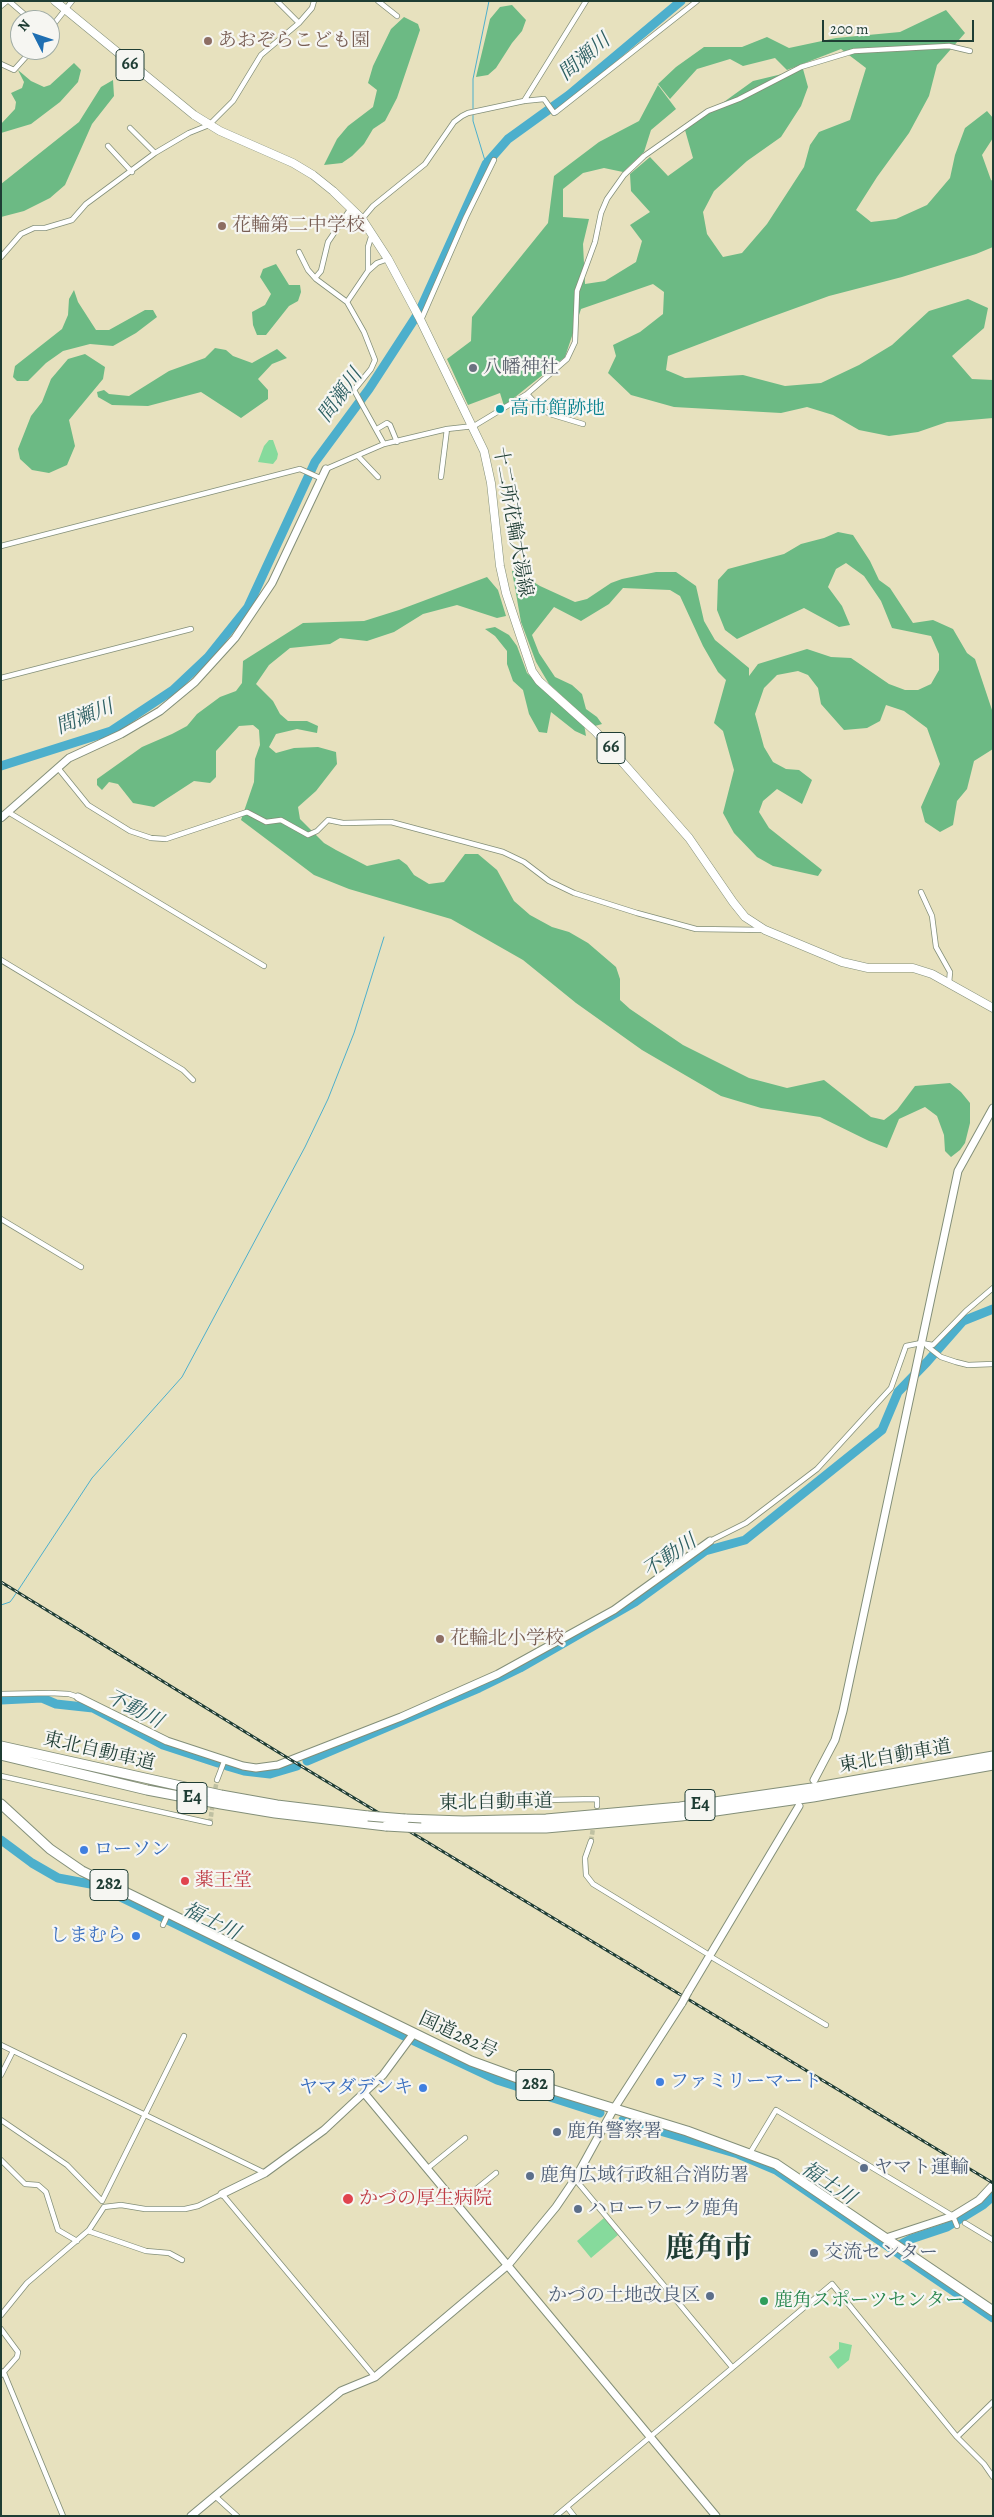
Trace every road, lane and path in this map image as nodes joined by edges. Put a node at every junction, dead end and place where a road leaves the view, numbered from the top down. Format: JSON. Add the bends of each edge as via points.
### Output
{"nodes":[{"id":1,"x":8,"y":1,"type":"edge"},
{"id":2,"x":55,"y":1,"type":"edge"},
{"id":3,"x":72,"y":1,"type":"edge"},
{"id":4,"x":277,"y":1,"type":"edge"},
{"id":5,"x":314,"y":1,"type":"edge"},
{"id":6,"x":378,"y":1,"type":"edge"},
{"id":7,"x":586,"y":1,"type":"edge"},
{"id":8,"x":696,"y":1,"type":"edge"},
{"id":9,"x":1,"y":6,"type":"edge"},
{"id":10,"x":18,"y":10,"type":"edge"},
{"id":11,"x":66,"y":10,"type":"junction"},
{"id":12,"x":397,"y":16,"type":"dead end"},
{"id":13,"x":60,"y":17,"type":"edge"},
{"id":14,"x":299,"y":23,"type":"junction"},
{"id":15,"x":970,"y":51,"type":"dead end"},
{"id":16,"x":23,"y":60,"type":"edge"},
{"id":17,"x":1,"y":64,"type":"edge"},
{"id":18,"x":524,"y":100,"type":"junction"},
{"id":19,"x":209,"y":125,"type":"junction"},
{"id":20,"x":130,"y":128,"type":"dead end"},
{"id":21,"x":108,"y":146,"type":"dead end"},
{"id":22,"x":155,"y":153,"type":"junction"},
{"id":23,"x":494,"y":160,"type":"dead end"},
{"id":24,"x":132,"y":172,"type":"junction"},
{"id":25,"x":351,"y":208,"type":"junction"},
{"id":26,"x":362,"y":219,"type":"junction"},
{"id":27,"x":372,"y":234,"type":"junction"},
{"id":28,"x":299,"y":252,"type":"dead end"},
{"id":29,"x":1,"y":257,"type":"edge"},
{"id":30,"x":388,"y":259,"type":"junction"},
{"id":31,"x":368,"y":271,"type":"junction"},
{"id":32,"x":315,"y":278,"type":"junction"},
{"id":33,"x":347,"y":302,"type":"junction"},
{"id":34,"x":420,"y":319,"type":"junction"},
{"id":35,"x":527,"y":394,"type":"junction"},
{"id":36,"x":583,"y":424,"type":"dead end"},
{"id":37,"x":474,"y":426,"type":"junction"},
{"id":38,"x":378,"y":429,"type":"junction"},
{"id":39,"x":447,"y":430,"type":"junction"},
{"id":40,"x":397,"y":442,"type":"junction"},
{"id":41,"x":384,"y":444,"type":"junction"},
{"id":42,"x":358,"y":456,"type":"junction"},
{"id":43,"x":326,"y":469,"type":"joint"},
{"id":44,"x":318,"y":477,"type":"junction"},
{"id":45,"x":378,"y":477,"type":"dead end"},
{"id":46,"x":441,"y":477,"type":"dead end"},
{"id":47,"x":1,"y":546,"type":"edge"},
{"id":48,"x":191,"y":629,"type":"dead end"},
{"id":49,"x":1,"y":678,"type":"edge"},
{"id":50,"x":58,"y":768,"type":"junction"},
{"id":51,"x":8,"y":812,"type":"junction"},
{"id":52,"x":1,"y":818,"type":"edge"},
{"id":53,"x":921,"y":892,"type":"dead end"},
{"id":54,"x":765,"y":930,"type":"junction"},
{"id":55,"x":1,"y":960,"type":"edge"},
{"id":56,"x":264,"y":966,"type":"dead end"},
{"id":57,"x":949,"y":983,"type":"junction"},
{"id":58,"x":993,"y":1008,"type":"edge"},
{"id":59,"x":193,"y":1080,"type":"dead end"},
{"id":60,"x":993,"y":1108,"type":"edge"},
{"id":61,"x":1,"y":1218,"type":"edge"},
{"id":62,"x":80,"y":1267,"type":"dead end"},
{"id":63,"x":993,"y":1288,"type":"edge"},
{"id":64,"x":921,"y":1343,"type":"junction"},
{"id":65,"x":993,"y":1366,"type":"edge"},
{"id":66,"x":710,"y":1541,"type":"joint"},
{"id":67,"x":1,"y":1694,"type":"edge"},
{"id":68,"x":78,"y":1697,"type":"joint"},
{"id":69,"x":1,"y":1746,"type":"edge"},
{"id":70,"x":1,"y":1755,"type":"edge"},
{"id":71,"x":993,"y":1756,"type":"edge"},
{"id":72,"x":225,"y":1758,"type":"junction"},
{"id":73,"x":993,"y":1765,"type":"edge"},
{"id":74,"x":1,"y":1776,"type":"edge"},
{"id":75,"x":216,"y":1780,"type":"tunnel mouth"},
{"id":76,"x":814,"y":1780,"type":"dead end"},
{"id":77,"x":544,"y":1800,"type":"dead end"},
{"id":78,"x":1,"y":1804,"type":"edge"},
{"id":79,"x":597,"y":1806,"type":"dead end"},
{"id":80,"x":799,"y":1806,"type":"dead end"},
{"id":81,"x":210,"y":1823,"type":"dead end"},
{"id":82,"x":591,"y":1841,"type":"tunnel mouth"},
{"id":83,"x":168,"y":1914,"type":"junction"},
{"id":84,"x":163,"y":1924,"type":"dead end"},
{"id":85,"x":706,"y":1953,"type":"dead end"},
{"id":86,"x":713,"y":1958,"type":"dead end"},
{"id":87,"x":826,"y":2025,"type":"dead end"},
{"id":88,"x":414,"y":2033,"type":"junction"},
{"id":89,"x":184,"y":2036,"type":"dead end"},
{"id":90,"x":1,"y":2045,"type":"edge"},
{"id":91,"x":13,"y":2051,"type":"junction"},
{"id":92,"x":1,"y":2075,"type":"edge"},
{"id":93,"x":365,"y":2094,"type":"junction"},
{"id":94,"x":614,"y":2110,"type":"junction"},
{"id":95,"x":144,"y":2114,"type":"junction"},
{"id":96,"x":1,"y":2120,"type":"edge"},
{"id":97,"x":465,"y":2138,"type":"dead end"},
{"id":98,"x":750,"y":2153,"type":"junction"},
{"id":99,"x":1,"y":2160,"type":"edge"},
{"id":100,"x":428,"y":2168,"type":"junction"},
{"id":101,"x":265,"y":2173,"type":"junction"},
{"id":102,"x":496,"y":2173,"type":"dead end"},
{"id":103,"x":575,"y":2179,"type":"junction"},
{"id":104,"x":993,"y":2184,"type":"edge"},
{"id":105,"x":222,"y":2194,"type":"junction"},
{"id":106,"x":102,"y":2201,"type":"junction"},
{"id":107,"x":458,"y":2204,"type":"junction"},
{"id":108,"x":104,"y":2207,"type":"junction"},
{"id":109,"x":953,"y":2217,"type":"junction"},
{"id":110,"x":965,"y":2223,"type":"dead end"},
{"id":111,"x":957,"y":2226,"type":"dead end"},
{"id":112,"x":88,"y":2231,"type":"junction"},
{"id":113,"x":888,"y":2239,"type":"junction"},
{"id":114,"x":77,"y":2240,"type":"junction"},
{"id":115,"x":993,"y":2240,"type":"edge"},
{"id":116,"x":182,"y":2260,"type":"dead end"},
{"id":117,"x":509,"y":2264,"type":"junction"},
{"id":118,"x":993,"y":2311,"type":"edge"},
{"id":119,"x":1,"y":2315,"type":"edge"},
{"id":120,"x":1,"y":2329,"type":"edge"},
{"id":121,"x":732,"y":2367,"type":"junction"},
{"id":122,"x":2,"y":2373,"type":"edge"},
{"id":123,"x":375,"y":2377,"type":"junction"},
{"id":124,"x":993,"y":2402,"type":"edge"},
{"id":125,"x":652,"y":2437,"type":"junction"},
{"id":126,"x":957,"y":2437,"type":"junction"},
{"id":127,"x":992,"y":2476,"type":"edge"},
{"id":128,"x":215,"y":2496,"type":"junction"},
{"id":129,"x":567,"y":2507,"type":"junction"},
{"id":130,"x":62,"y":2516,"type":"edge"},
{"id":131,"x":191,"y":2516,"type":"edge"},
{"id":132,"x":236,"y":2516,"type":"edge"},
{"id":133,"x":556,"y":2516,"type":"edge"},
{"id":134,"x":574,"y":2516,"type":"edge"},
{"id":135,"x":716,"y":2516,"type":"edge"}],
"edges":[{"from":1,"to":9,"type":"street"},
{"from":1,"to":10,"type":"street"},
{"from":2,"to":11,"type":"main road","name":"十二所花輪大湯線","number":"66"},
{"from":3,"to":11,"type":"street"},
{"from":4,"to":14,"type":"street"},
{"from":5,"to":14,"type":"street"},
{"from":6,"to":12,"type":"street"},
{"from":7,"to":18,"type":"street"},
{"from":8,"to":18,"type":"street","via":[[554,113],[544,99]]},
{"from":11,"to":13,"type":"street"},
{"from":11,"to":19,"type":"main road","name":"十二所花輪大湯線","number":"66"},
{"from":14,"to":19,"type":"street","via":[[261,55],[232,101]]},
{"from":15,"to":35,"type":"street","via":[[949,46],[854,51],[801,67],[708,111],[644,156],[624,175],[601,213],[595,242],[577,290],[572,349],[567,359]]},
{"from":16,"to":17,"type":"street","via":[[14,70]]},
{"from":18,"to":26,"type":"street","via":[[468,113],[454,122],[425,164]]},
{"from":19,"to":22,"type":"street"},
{"from":19,"to":25,"type":"main road","name":"十二所花輪大湯線","number":"66","via":[[313,175]]},
{"from":20,"to":22,"type":"street"},
{"from":21,"to":24,"type":"street"},
{"from":22,"to":24,"type":"street"},
{"from":23,"to":34,"type":"street"},
{"from":24,"to":29,"type":"street","via":[[86,204],[72,220],[21,234]]},
{"from":25,"to":26,"type":"main road","name":"十二所花輪大湯線","number":"66"},
{"from":25,"to":32,"type":"street","via":[[328,242],[321,271]]},
{"from":26,"to":27,"type":"main road","name":"十二所花輪大湯線","number":"66"},
{"from":27,"to":30,"type":"main road","name":"十二所花輪大湯線","number":"66"},
{"from":27,"to":31,"type":"street","via":[[368,247]]},
{"from":28,"to":32,"type":"street"},
{"from":30,"to":31,"type":"street"},
{"from":30,"to":34,"type":"main road","name":"十二所花輪大湯線","number":"66"},
{"from":31,"to":33,"type":"street"},
{"from":32,"to":33,"type":"street"},
{"from":33,"to":38,"type":"street","via":[[375,360],[354,390]]},
{"from":34,"to":37,"type":"main road","name":"十二所花輪大湯線","number":"66"},
{"from":35,"to":36,"type":"street","via":[[550,414]]},
{"from":35,"to":37,"type":"street"},
{"from":37,"to":39,"type":"street"},
{"from":37,"to":54,"type":"main road","name":"十二所花輪大湯線","number":"66","via":[[490,476],[497,549],[506,593],[532,671],[538,681],[607,744],[689,838],[745,917]]},
{"from":38,"to":40,"type":"street","via":[[387,423],[390,425]]},
{"from":38,"to":41,"type":"street"},
{"from":39,"to":40,"type":"street"},
{"from":39,"to":46,"type":"street"},
{"from":40,"to":41,"type":"street"},
{"from":41,"to":42,"type":"street"},
{"from":42,"to":43,"type":"street"},
{"from":42,"to":45,"type":"street"},
{"from":43,"to":44,"type":"street"},
{"from":44,"to":47,"type":"street","via":[[300,469]]},
{"from":44,"to":50,"type":"street","via":[[272,583],[235,638],[195,682],[160,711],[121,734],[69,758]]},
{"from":48,"to":49,"type":"street"},
{"from":50,"to":51,"type":"street"},
{"from":50,"to":54,"type":"street","via":[[88,805],[135,834],[151,838],[166,838],[247,812],[266,822],[281,820],[308,835],[328,820],[343,823],[391,822],[503,852],[574,893],[637,913],[696,928]]},
{"from":51,"to":52,"type":"street"},
{"from":51,"to":56,"type":"street"},
{"from":53,"to":57,"type":"street","via":[[932,916],[936,947],[950,972]]},
{"from":54,"to":57,"type":"main road","name":"十二所花輪大湯線","number":"66","via":[[842,962],[868,968],[913,968]]},
{"from":55,"to":59,"type":"street","via":[[184,1070]]},
{"from":57,"to":58,"type":"main road","name":"十二所花輪大湯線","number":"66"},
{"from":60,"to":64,"type":"street","via":[[958,1172]]},
{"from":61,"to":62,"type":"street"},
{"from":63,"to":64,"type":"street","via":[[934,1345]]},
{"from":64,"to":65,"type":"street","via":[[941,1357],[968,1365]]},
{"from":64,"to":66,"type":"street","via":[[906,1346],[892,1388],[817,1469],[746,1523]]},
{"from":64,"to":76,"type":"street","via":[[843,1711],[835,1740]]},
{"from":66,"to":72,"type":"street","via":[[614,1610],[498,1674],[278,1765],[256,1768]]},
{"from":67,"to":68,"type":"street","via":[[50,1693]]},
{"from":68,"to":72,"type":"street","via":[[167,1740]]},
{"from":69,"to":71,"type":"highway","name":"東北自動車道","number":"E4","bridge":true,"via":[[277,1805],[368,1816],[463,1821],[546,1819],[671,1808],[802,1790]]},
{"from":70,"to":73,"type":"highway","name":"東北自動車道","number":"E4","bridge":true,"via":[[147,1790],[275,1813],[421,1828],[546,1828],[681,1816]]},
{"from":72,"to":75,"type":"street"},
{"from":74,"to":81,"type":"street"},
{"from":77,"to":79,"type":"street","via":[[597,1799]]},
{"from":78,"to":83,"type":"highway","name":"国道282号","number":"282","via":[[50,1849],[82,1871]]},
{"from":80,"to":94,"type":"street","bridge":true},
{"from":82,"to":85,"type":"street","via":[[585,1858],[586,1875],[593,1884]]},
{"from":83,"to":84,"type":"street"},
{"from":83,"to":88,"type":"highway","name":"国道282号","number":"282"},
{"from":86,"to":87,"type":"street"},
{"from":88,"to":93,"type":"street","via":[[383,2076]]},
{"from":88,"to":94,"type":"highway","name":"国道282号","number":"282","via":[[506,2075]]},
{"from":89,"to":95,"type":"street"},
{"from":90,"to":91,"type":"street"},
{"from":91,"to":92,"type":"street"},
{"from":91,"to":95,"type":"street"},
{"from":93,"to":100,"type":"street"},
{"from":93,"to":101,"type":"street","via":[[324,2130]]},
{"from":94,"to":98,"type":"highway","name":"国道282号","number":"282"},
{"from":94,"to":103,"type":"street"},
{"from":95,"to":101,"type":"street"},
{"from":95,"to":106,"type":"street"},
{"from":96,"to":106,"type":"street","via":[[63,2162]]},
{"from":97,"to":100,"type":"street"},
{"from":98,"to":109,"type":"street","via":[[776,2110]]},
{"from":98,"to":113,"type":"highway","name":"国道282号","number":"282","via":[[792,2173]]},
{"from":99,"to":114,"type":"street","via":[[25,2184],[38,2186],[46,2192],[58,2230]]},
{"from":100,"to":107,"type":"street"},
{"from":101,"to":105,"type":"street"},
{"from":102,"to":107,"type":"street"},
{"from":103,"to":117,"type":"street"},
{"from":103,"to":121,"type":"street"},
{"from":104,"to":109,"type":"street","via":[[979,2200]]},
{"from":105,"to":108,"type":"street","via":[[185,2209]]},
{"from":105,"to":123,"type":"street"},
{"from":106,"to":108,"type":"street"},
{"from":107,"to":117,"type":"street"},
{"from":108,"to":112,"type":"street"},
{"from":109,"to":111,"type":"street"},
{"from":109,"to":113,"type":"street"},
{"from":110,"to":115,"type":"street"},
{"from":112,"to":114,"type":"street"},
{"from":112,"to":116,"type":"street","via":[[146,2252],[169,2253]]},
{"from":113,"to":118,"type":"highway","name":"国道282号","number":"282"},
{"from":114,"to":119,"type":"street","via":[[33,2278]]},
{"from":117,"to":123,"type":"street"},
{"from":117,"to":125,"type":"street"},
{"from":120,"to":122,"type":"street","via":[[18,2352]]},
{"from":121,"to":125,"type":"street","via":[[730,2373]]},
{"from":121,"to":126,"type":"street","via":[[832,2284]]},
{"from":122,"to":130,"type":"street"},
{"from":123,"to":128,"type":"street","via":[[341,2391]]},
{"from":124,"to":126,"type":"street"},
{"from":125,"to":129,"type":"street"},
{"from":125,"to":135,"type":"street"},
{"from":126,"to":127,"type":"street"},
{"from":128,"to":131,"type":"street"},
{"from":128,"to":132,"type":"street"},
{"from":129,"to":133,"type":"street"},
{"from":129,"to":134,"type":"street"}]}
